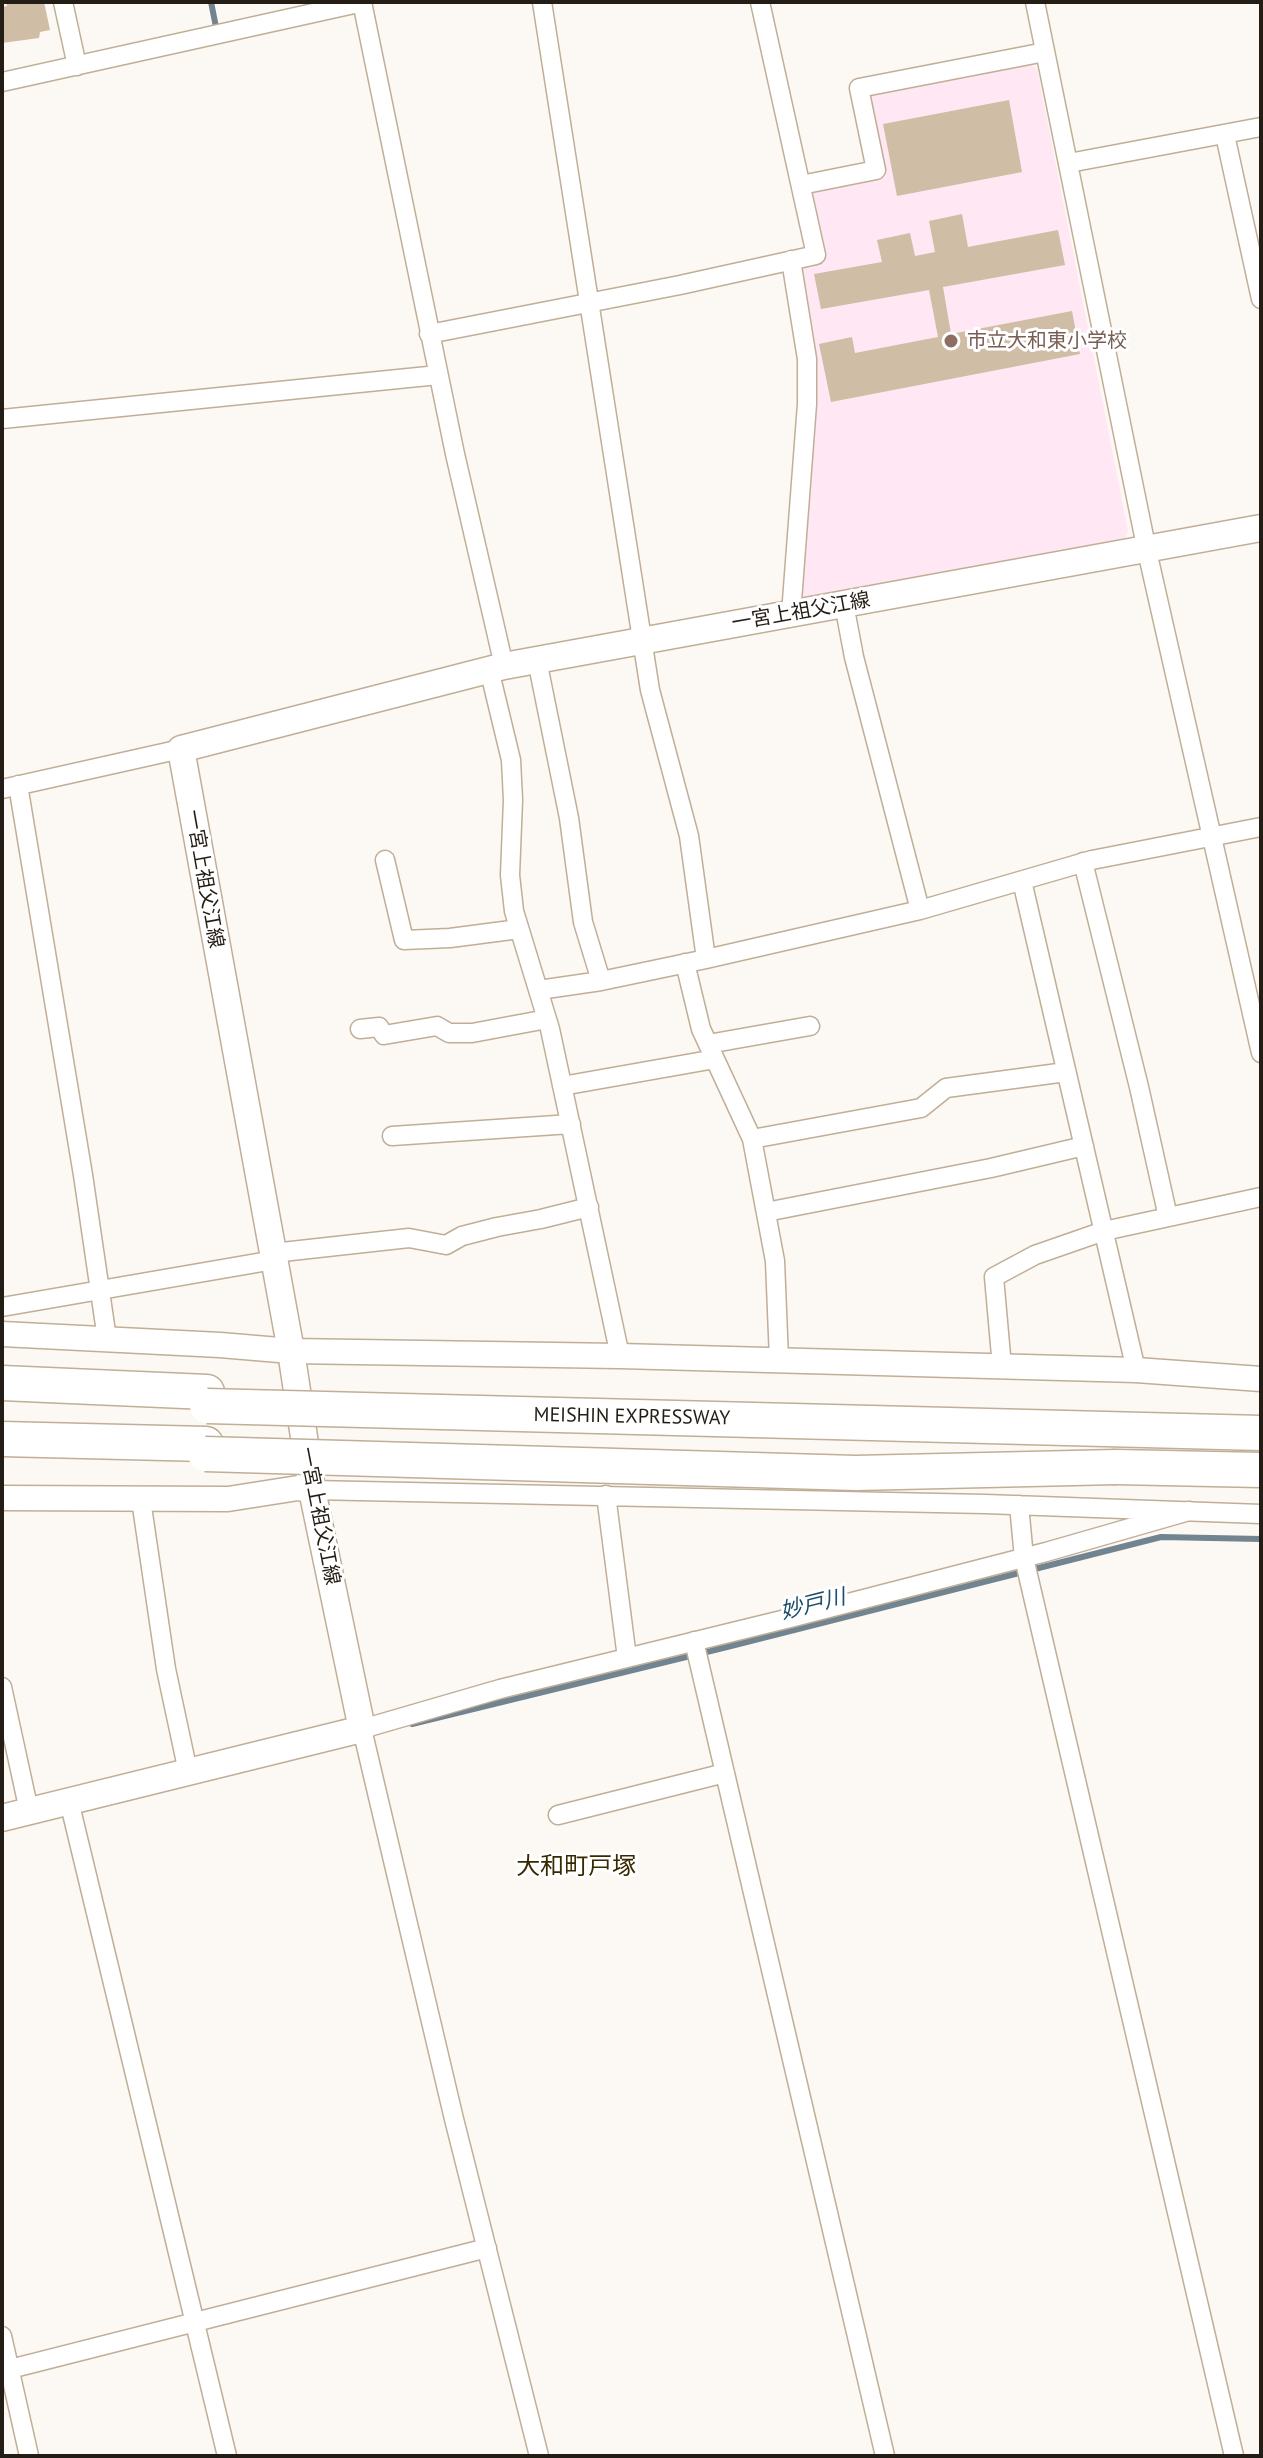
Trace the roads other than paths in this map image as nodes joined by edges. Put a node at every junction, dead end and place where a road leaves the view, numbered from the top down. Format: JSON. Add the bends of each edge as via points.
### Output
{"nodes":[{"id":1,"x":63,"y":2,"type":"edge"},
{"id":2,"x":363,"y":2,"type":"edge"},
{"id":3,"x":542,"y":2,"type":"edge"},
{"id":4,"x":760,"y":2,"type":"edge"},
{"id":5,"x":1035,"y":2,"type":"edge"},
{"id":6,"x":1045,"y":52,"type":"junction"},
{"id":7,"x":77,"y":66,"type":"junction"},
{"id":8,"x":2,"y":82,"type":"edge"},
{"id":9,"x":1261,"y":127,"type":"edge"},
{"id":10,"x":1225,"y":135,"type":"junction"},
{"id":11,"x":1069,"y":163,"type":"junction"},
{"id":12,"x":801,"y":185,"type":"junction"},
{"id":13,"x":791,"y":260,"type":"junction"},
{"id":14,"x":1261,"y":299,"type":"edge"},
{"id":15,"x":588,"y":303,"type":"junction"},
{"id":16,"x":429,"y":334,"type":"junction"},
{"id":17,"x":438,"y":375,"type":"junction"},
{"id":18,"x":2,"y":419,"type":"edge"},
{"id":19,"x":1261,"y":528,"type":"edge"},
{"id":20,"x":1147,"y":551,"type":"junction"},
{"id":21,"x":844,"y":604,"type":"junction"},
{"id":22,"x":791,"y":614,"type":"junction"},
{"id":23,"x":641,"y":641,"type":"junction"},
{"id":24,"x":537,"y":660,"type":"junction"},
{"id":25,"x":497,"y":667,"type":"junction"},
{"id":26,"x":181,"y":749,"type":"junction"},
{"id":27,"x":10,"y":787,"type":"edge"},
{"id":28,"x":1261,"y":827,"type":"edge"},
{"id":29,"x":1211,"y":837,"type":"junction"},
{"id":30,"x":385,"y":860,"type":"dead end"},
{"id":31,"x":1083,"y":862,"type":"junction"},
{"id":32,"x":1022,"y":881,"type":"junction"},
{"id":33,"x":920,"y":910,"type":"junction"},
{"id":34,"x":519,"y":929,"type":"junction"},
{"id":35,"x":706,"y":959,"type":"junction"},
{"id":36,"x":685,"y":963,"type":"junction"},
{"id":37,"x":601,"y":981,"type":"junction"},
{"id":38,"x":539,"y":990,"type":"junction"},
{"id":39,"x":547,"y":1019,"type":"junction"},
{"id":40,"x":810,"y":1026,"type":"dead end"},
{"id":41,"x":360,"y":1029,"type":"dead end"},
{"id":42,"x":712,"y":1052,"type":"junction"},
{"id":43,"x":1261,"y":1053,"type":"edge"},
{"id":44,"x":1066,"y":1072,"type":"junction"},
{"id":45,"x":562,"y":1086,"type":"junction"},
{"id":46,"x":571,"y":1124,"type":"junction"},
{"id":47,"x":392,"y":1136,"type":"dead end"},
{"id":48,"x":752,"y":1139,"type":"junction"},
{"id":49,"x":1084,"y":1146,"type":"junction"},
{"id":50,"x":1261,"y":1197,"type":"edge"},
{"id":51,"x":589,"y":1207,"type":"junction"},
{"id":52,"x":766,"y":1212,"type":"junction"},
{"id":53,"x":1168,"y":1217,"type":"junction"},
{"id":54,"x":1104,"y":1231,"type":"junction"},
{"id":55,"x":274,"y":1257,"type":"junction"},
{"id":56,"x":101,"y":1290,"type":"junction"},
{"id":57,"x":2,"y":1307,"type":"edge"},
{"id":58,"x":2,"y":1334,"type":"edge"},
{"id":59,"x":107,"y":1339,"type":"junction"},
{"id":60,"x":291,"y":1351,"type":"junction"},
{"id":61,"x":620,"y":1356,"type":"junction"},
{"id":62,"x":779,"y":1360,"type":"junction"},
{"id":63,"x":1002,"y":1367,"type":"junction"},
{"id":64,"x":1136,"y":1370,"type":"junction"},
{"id":65,"x":1261,"y":1379,"type":"edge"},
{"id":66,"x":2,"y":1383,"type":"edge"},
{"id":67,"x":2,"y":1401,"type":"edge"},
{"id":68,"x":1115,"y":1430,"type":"junction"},
{"id":69,"x":1261,"y":1433,"type":"edge"},
{"id":70,"x":2,"y":1439,"type":"edge"},
{"id":71,"x":2,"y":1449,"type":"edge"},
{"id":72,"x":1116,"y":1467,"type":"junction"},
{"id":73,"x":1261,"y":1470,"type":"edge"},
{"id":74,"x":312,"y":1490,"type":"junction"},
{"id":75,"x":606,"y":1495,"type":"junction"},
{"id":76,"x":2,"y":1498,"type":"edge"},
{"id":77,"x":141,"y":1500,"type":"junction"},
{"id":78,"x":1019,"y":1505,"type":"junction"},
{"id":79,"x":1189,"y":1511,"type":"junction"},
{"id":80,"x":1261,"y":1514,"type":"edge"},
{"id":81,"x":1026,"y":1566,"type":"junction"},
{"id":82,"x":697,"y":1650,"type":"junction"},
{"id":83,"x":627,"y":1658,"type":"junction"},
{"id":84,"x":2,"y":1687,"type":"edge"},
{"id":85,"x":362,"y":1729,"type":"junction"},
{"id":86,"x":188,"y":1772,"type":"junction"},
{"id":87,"x":725,"y":1773,"type":"junction"},
{"id":88,"x":69,"y":1801,"type":"junction"},
{"id":89,"x":29,"y":1811,"type":"junction"},
{"id":90,"x":558,"y":1815,"type":"dead end"},
{"id":91,"x":2,"y":1818,"type":"edge"},
{"id":92,"x":487,"y":2248,"type":"junction"},
{"id":93,"x":195,"y":2322,"type":"junction"},
{"id":94,"x":2,"y":2336,"type":"edge"},
{"id":95,"x":6,"y":2370,"type":"edge"},
{"id":96,"x":29,"y":2456,"type":"edge"},
{"id":97,"x":227,"y":2456,"type":"edge"},
{"id":98,"x":539,"y":2456,"type":"edge"},
{"id":99,"x":885,"y":2456,"type":"edge"},
{"id":100,"x":1234,"y":2456,"type":"edge"}],
"edges":[{"from":1,"to":7,"type":"street"},
{"from":2,"to":7,"type":"street"},
{"from":2,"to":16,"type":"street"},
{"from":3,"to":15,"type":"street"},
{"from":4,"to":12,"type":"street"},
{"from":5,"to":6,"type":"street"},
{"from":6,"to":11,"type":"street"},
{"from":6,"to":12,"type":"street","via":[[859,88],[876,170]]},
{"from":7,"to":8,"type":"street"},
{"from":9,"to":10,"type":"street"},
{"from":10,"to":11,"type":"street"},
{"from":10,"to":14,"type":"street"},
{"from":11,"to":20,"type":"street"},
{"from":12,"to":13,"type":"street","via":[[816,255]]},
{"from":13,"to":15,"type":"street"},
{"from":13,"to":22,"type":"street","via":[[807,359]]},
{"from":15,"to":16,"type":"street"},
{"from":15,"to":23,"type":"street"},
{"from":16,"to":17,"type":"street"},
{"from":17,"to":18,"type":"street"},
{"from":17,"to":25,"type":"street"},
{"from":19,"to":20,"type":"main road","name":"一宮上祖父江線"},
{"from":20,"to":21,"type":"main road","name":"一宮上祖父江線"},
{"from":20,"to":29,"type":"street"},
{"from":21,"to":22,"type":"main road","name":"一宮上祖父江線"},
{"from":21,"to":33,"type":"street"},
{"from":22,"to":23,"type":"main road","name":"一宮上祖父江線"},
{"from":23,"to":24,"type":"main road","name":"一宮上祖父江線"},
{"from":23,"to":35,"type":"street","via":[[689,836]]},
{"from":24,"to":25,"type":"main road","name":"一宮上祖父江線"},
{"from":24,"to":37,"type":"street","via":[[569,818],[583,922]]},
{"from":25,"to":26,"type":"main road","name":"一宮上祖父江線"},
{"from":25,"to":34,"type":"street","via":[[511,760],[510,875]]},
{"from":26,"to":27,"type":"street"},
{"from":26,"to":55,"type":"main road","name":"一宮上祖父江線"},
{"from":27,"to":56,"type":"street"},
{"from":28,"to":29,"type":"street"},
{"from":29,"to":31,"type":"street"},
{"from":29,"to":43,"type":"street"},
{"from":30,"to":34,"type":"street","via":[[404,940]]},
{"from":31,"to":32,"type":"street"},
{"from":31,"to":53,"type":"street"},
{"from":32,"to":33,"type":"street"},
{"from":32,"to":44,"type":"street"},
{"from":33,"to":35,"type":"street"},
{"from":34,"to":38,"type":"street"},
{"from":35,"to":36,"type":"street"},
{"from":36,"to":37,"type":"street"},
{"from":36,"to":42,"type":"street"},
{"from":37,"to":38,"type":"street"},
{"from":38,"to":39,"type":"street"},
{"from":39,"to":41,"type":"street","via":[[472,1033],[449,1033],[437,1026],[384,1035],[379,1027]]},
{"from":39,"to":45,"type":"street"},
{"from":40,"to":42,"type":"street"},
{"from":42,"to":45,"type":"street"},
{"from":42,"to":48,"type":"street"},
{"from":44,"to":48,"type":"street","via":[[946,1088],[921,1108]]},
{"from":44,"to":49,"type":"street"},
{"from":45,"to":46,"type":"street"},
{"from":46,"to":47,"type":"street"},
{"from":46,"to":51,"type":"street"},
{"from":48,"to":52,"type":"street"},
{"from":49,"to":52,"type":"street"},
{"from":49,"to":54,"type":"street"},
{"from":50,"to":53,"type":"street"},
{"from":51,"to":55,"type":"street","via":[[462,1236],[446,1245],[409,1238]]},
{"from":51,"to":61,"type":"street"},
{"from":52,"to":62,"type":"street","via":[[775,1261]]},
{"from":53,"to":54,"type":"street"},
{"from":54,"to":63,"type":"street","via":[[1035,1255],[994,1277]]},
{"from":54,"to":64,"type":"street"},
{"from":55,"to":56,"type":"street"},
{"from":55,"to":60,"type":"main road","name":"一宮上祖父江線"},
{"from":56,"to":57,"type":"street"},
{"from":56,"to":59,"type":"street"},
{"from":58,"to":59,"type":"street"},
{"from":59,"to":60,"type":"street"},
{"from":60,"to":61,"type":"street"},
{"from":60,"to":74,"type":"main road","name":"一宮上祖父江線"},
{"from":61,"to":62,"type":"street"},
{"from":62,"to":63,"type":"street"},
{"from":63,"to":64,"type":"street"},
{"from":64,"to":65,"type":"street"},
{"from":66,"to":68,"type":"highway","bridge":true},
{"from":67,"to":68,"type":"highway","name":"MEISHIN EXPRESSWAY","bridge":true},
{"from":68,"to":69,"type":"highway","name":"MEISHIN EXPRESSWAY","bridge":true},
{"from":70,"to":72,"type":"highway","name":"MEISHIN EXPRESSWAY","bridge":true},
{"from":71,"to":72,"type":"highway","bridge":true,"via":[[856,1473]]},
{"from":72,"to":73,"type":"highway","name":"MEISHIN EXPRESSWAY"},
{"from":74,"to":75,"type":"street"},
{"from":74,"to":77,"type":"street","via":[[228,1499]]},
{"from":74,"to":85,"type":"main road","name":"一宮上祖父江線"},
{"from":75,"to":78,"type":"street"},
{"from":75,"to":83,"type":"street"},
{"from":76,"to":77,"type":"street"},
{"from":77,"to":86,"type":"street","via":[[166,1669]]},
{"from":78,"to":79,"type":"street"},
{"from":78,"to":81,"type":"street"},
{"from":79,"to":80,"type":"street"},
{"from":79,"to":81,"type":"street"},
{"from":81,"to":82,"type":"street"},
{"from":81,"to":100,"type":"street"},
{"from":82,"to":83,"type":"street"},
{"from":82,"to":87,"type":"street"},
{"from":83,"to":85,"type":"street"},
{"from":84,"to":89,"type":"street"},
{"from":85,"to":86,"type":"main road"},
{"from":85,"to":92,"type":"street"},
{"from":86,"to":88,"type":"main road"},
{"from":87,"to":90,"type":"street"},
{"from":87,"to":99,"type":"street"},
{"from":88,"to":89,"type":"main road"},
{"from":88,"to":93,"type":"street"},
{"from":89,"to":91,"type":"main road"},
{"from":92,"to":93,"type":"street"},
{"from":92,"to":98,"type":"street"},
{"from":93,"to":95,"type":"street"},
{"from":93,"to":97,"type":"street"},
{"from":94,"to":95,"type":"street"},
{"from":95,"to":96,"type":"street"}]}
